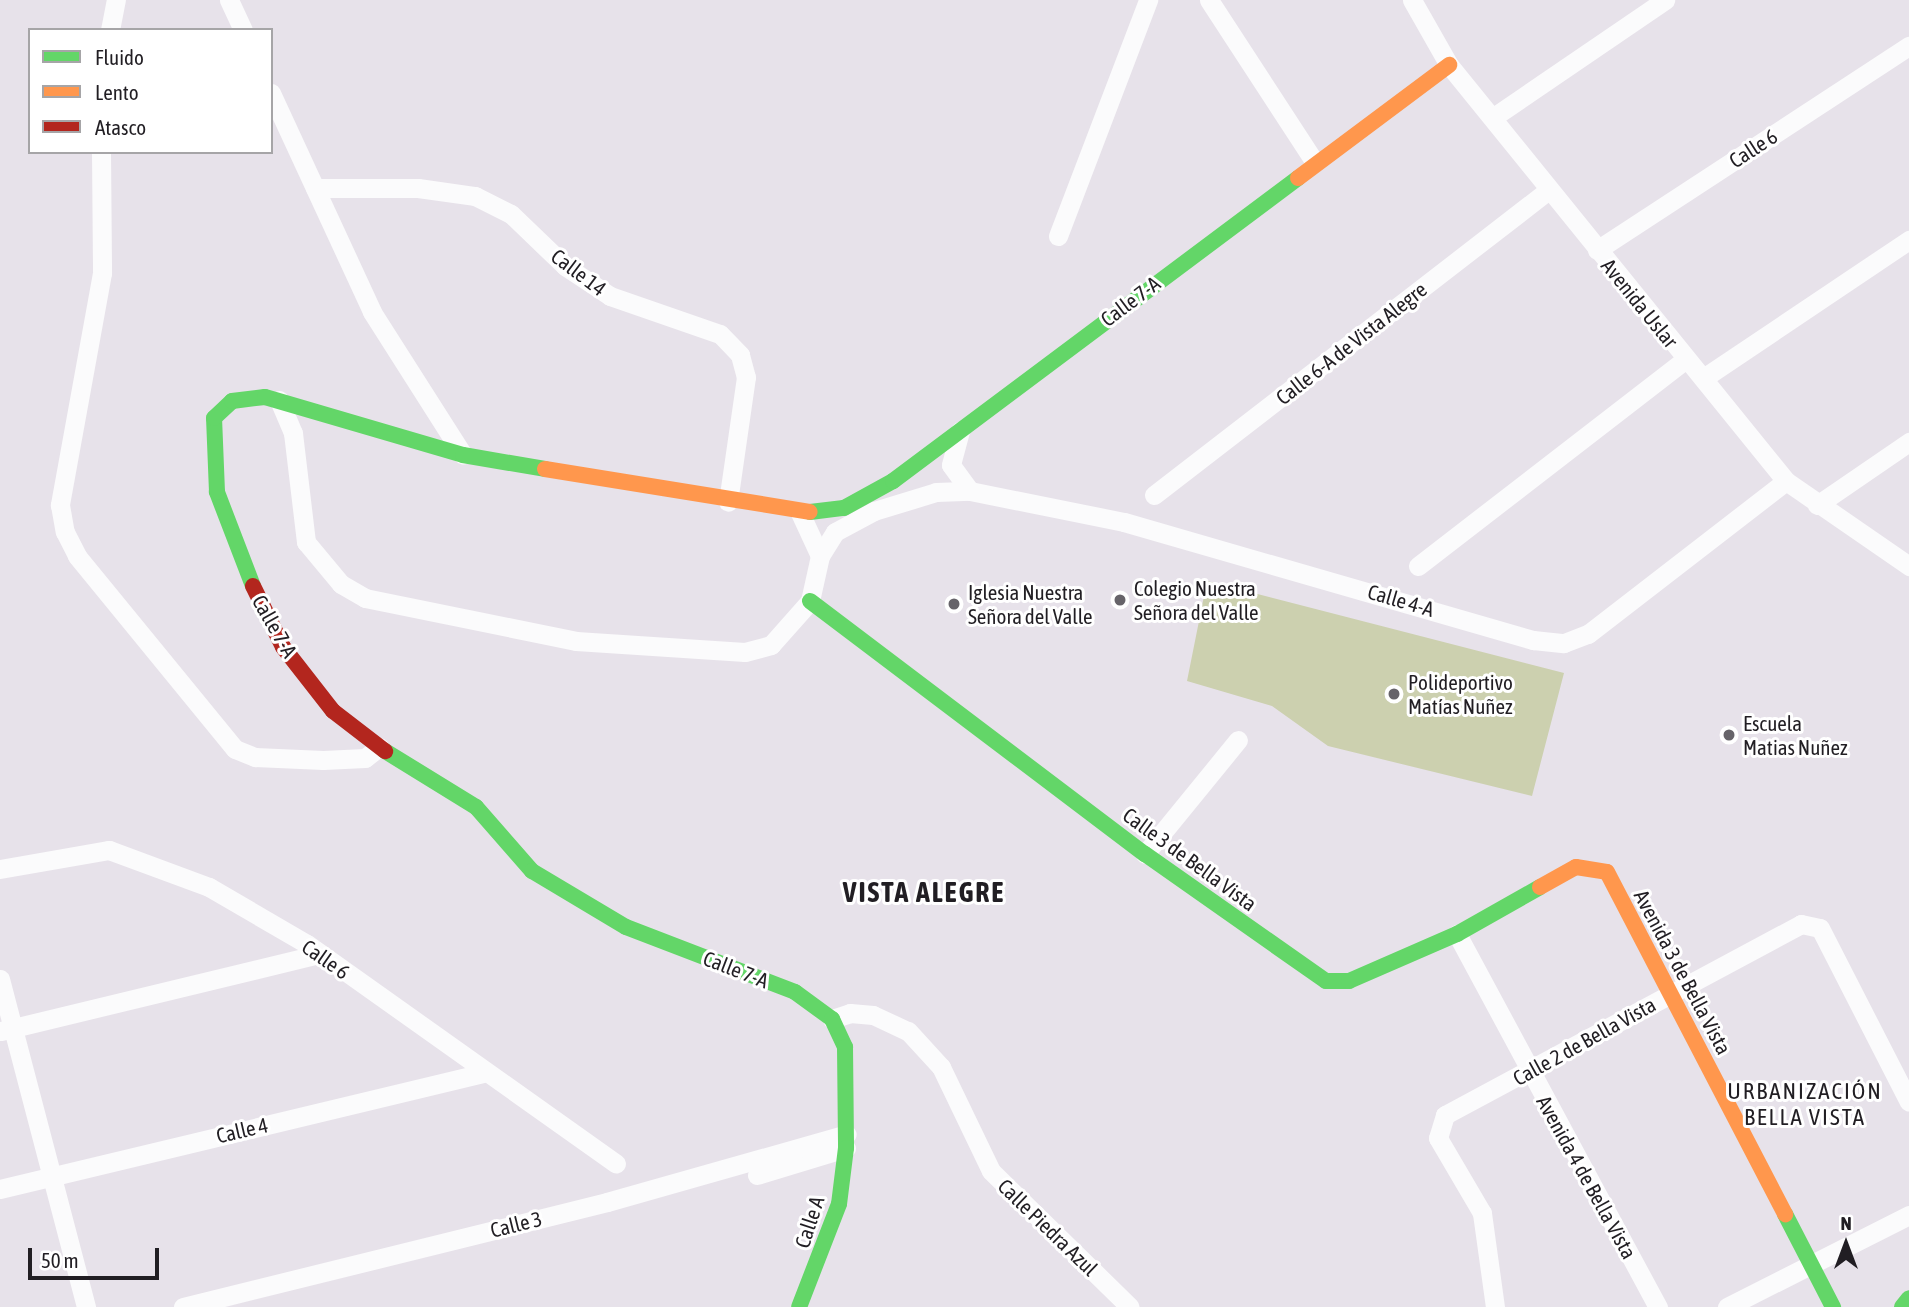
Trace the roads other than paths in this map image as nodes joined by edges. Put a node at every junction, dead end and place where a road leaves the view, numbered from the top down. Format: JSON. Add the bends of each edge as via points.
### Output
{"nodes":[{"id":1,"x":116,"y":0,"type":"edge"},
{"id":2,"x":229,"y":0,"type":"edge"},
{"id":3,"x":1148,"y":0,"type":"edge"},
{"id":4,"x":1209,"y":0,"type":"edge"},
{"id":5,"x":1412,"y":0,"type":"edge"},
{"id":6,"x":1665,"y":0,"type":"edge"},
{"id":7,"x":110,"y":28,"type":"edge"},
{"id":8,"x":242,"y":28,"type":"edge"},
{"id":9,"x":1909,"y":46,"type":"edge"},
{"id":10,"x":1449,"y":65,"type":"junction"},
{"id":11,"x":273,"y":97,"type":"edge"},
{"id":12,"x":1494,"y":116,"type":"junction"},
{"id":13,"x":101,"y":154,"type":"edge"},
{"id":14,"x":1314,"y":161,"type":"junction"},
{"id":15,"x":315,"y":188,"type":"junction"},
{"id":16,"x":1549,"y":191,"type":"junction"},
{"id":17,"x":1058,"y":236,"type":"dead end"},
{"id":18,"x":1909,"y":240,"type":"edge"},
{"id":19,"x":1597,"y":250,"type":"junction"},
{"id":20,"x":1686,"y":359,"type":"junction"},
{"id":21,"x":1705,"y":377,"type":"junction"},
{"id":22,"x":279,"y":400,"type":"junction"},
{"id":23,"x":960,"y":430,"type":"junction"},
{"id":24,"x":1909,"y":442,"type":"edge"},
{"id":25,"x":463,"y":455,"type":"junction"},
{"id":26,"x":1786,"y":481,"type":"junction"},
{"id":27,"x":970,"y":491,"type":"junction"},
{"id":28,"x":1154,"y":495,"type":"dead end"},
{"id":29,"x":727,"y":502,"type":"junction"},
{"id":30,"x":1817,"y":505,"type":"junction"},
{"id":31,"x":800,"y":513,"type":"junction"},
{"id":32,"x":820,"y":556,"type":"junction"},
{"id":33,"x":1418,"y":566,"type":"dead end"},
{"id":34,"x":1909,"y":566,"type":"edge"},
{"id":35,"x":810,"y":601,"type":"junction"},
{"id":36,"x":1238,"y":740,"type":"dead end"},
{"id":37,"x":379,"y":747,"type":"junction"},
{"id":38,"x":1145,"y":854,"type":"junction"},
{"id":39,"x":1576,"y":867,"type":"joint"},
{"id":40,"x":0,"y":869,"type":"edge"},
{"id":41,"x":1457,"y":934,"type":"junction"},
{"id":42,"x":320,"y":954,"type":"junction"},
{"id":43,"x":0,"y":979,"type":"edge"},
{"id":44,"x":1671,"y":992,"type":"junction"},
{"id":45,"x":832,"y":1019,"type":"junction"},
{"id":46,"x":6,"y":1030,"type":"edge"},
{"id":47,"x":485,"y":1073,"type":"junction"},
{"id":48,"x":1530,"y":1073,"type":"junction"},
{"id":49,"x":1909,"y":1102,"type":"edge"},
{"id":50,"x":847,"y":1141,"type":"junction"},
{"id":51,"x":616,"y":1164,"type":"dead end"},
{"id":52,"x":47,"y":1176,"type":"junction"},
{"id":53,"x":0,"y":1189,"type":"edge"},
{"id":54,"x":608,"y":1206,"type":"junction"},
{"id":55,"x":1909,"y":1214,"type":"edge"},
{"id":56,"x":1811,"y":1266,"type":"junction"},
{"id":57,"x":1909,"y":1298,"type":"edge"},
{"id":58,"x":86,"y":1307,"type":"edge"},
{"id":59,"x":183,"y":1307,"type":"edge"},
{"id":60,"x":226,"y":1307,"type":"edge"},
{"id":61,"x":799,"y":1307,"type":"edge"},
{"id":62,"x":1130,"y":1307,"type":"edge"},
{"id":63,"x":1495,"y":1307,"type":"edge"},
{"id":64,"x":1658,"y":1307,"type":"edge"},
{"id":65,"x":1727,"y":1307,"type":"edge"},
{"id":66,"x":1833,"y":1307,"type":"edge"},
{"id":67,"x":1902,"y":1307,"type":"edge"}],
"edges":[{"from":1,"to":7,"type":"street"},
{"from":2,"to":8,"type":"street"},
{"from":3,"to":17,"type":"street"},
{"from":4,"to":14,"type":"street"},
{"from":5,"to":10,"type":"street","name":"Avenida Uslar"},
{"from":6,"to":12,"type":"street"},
{"from":9,"to":19,"type":"street","name":"Calle 6"},
{"from":10,"to":12,"type":"street","name":"Avenida Uslar"},
{"from":10,"to":14,"type":"street","name":"Calle 7-A"},
{"from":11,"to":15,"type":"street"},
{"from":12,"to":16,"type":"street","name":"Avenida Uslar"},
{"from":13,"to":37,"type":"street","via":[[102,273],[60,505],[65,532],[77,556],[235,749],[255,757],[323,760],[365,758]]},
{"from":14,"to":23,"type":"street","name":"Calle 7-A"},
{"from":15,"to":25,"type":"street","via":[[373,312]]},
{"from":15,"to":29,"type":"street","name":"Calle 14","via":[[418,188],[475,196],[511,214],[565,266],[610,296],[726,339],[746,377]]},
{"from":16,"to":19,"type":"street","name":"Avenida Uslar"},
{"from":16,"to":28,"type":"street","name":"Calle 6-A de Vista Alegre"},
{"from":18,"to":21,"type":"street"},
{"from":19,"to":20,"type":"street","name":"Avenida Uslar"},
{"from":20,"to":21,"type":"street","name":"Avenida Uslar"},
{"from":20,"to":33,"type":"street"},
{"from":21,"to":26,"type":"street","name":"Avenida Uslar"},
{"from":22,"to":25,"type":"street","name":"Calle 7-A"},
{"from":22,"to":35,"type":"street","via":[[292,433],[306,542],[341,583],[365,598],[576,641],[745,652],[771,645]]},
{"from":22,"to":37,"type":"street","name":"Calle 7-A","via":[[232,401],[214,418],[216,492],[232,545],[283,647],[333,711]]},
{"from":23,"to":27,"type":"street","via":[[951,466]]},
{"from":23,"to":31,"type":"street","name":"Calle 7-A","via":[[844,508]]},
{"from":24,"to":30,"type":"street"},
{"from":25,"to":29,"type":"street","name":"Calle 7-A"},
{"from":26,"to":27,"type":"street","name":"Calle 4-A","via":[[1588,634],[1564,643],[1533,640],[1124,522]]},
{"from":26,"to":30,"type":"street","name":"Avenida Uslar"},
{"from":27,"to":32,"type":"street","via":[[936,492],[874,511],[835,532]]},
{"from":29,"to":31,"type":"street","name":"Calle 7-A"},
{"from":30,"to":34,"type":"street","name":"Avenida Uslar"},
{"from":31,"to":32,"type":"street"},
{"from":32,"to":35,"type":"street"},
{"from":35,"to":38,"type":"street","name":"Calle 3 de Bella Vista"},
{"from":36,"to":38,"type":"street"},
{"from":37,"to":45,"type":"street","name":"Calle 7-A","via":[[476,807],[532,871],[626,927],[795,992]]},
{"from":38,"to":41,"type":"street","name":"Calle 3 de Bella Vista","via":[[1326,981],[1349,981]]},
{"from":39,"to":41,"type":"street","name":"Calle 3 de Bella Vista"},
{"from":39,"to":44,"type":"street","name":"Avenida 3 de Bella Vista","via":[[1607,872]]},
{"from":40,"to":42,"type":"street","name":"Calle 6","via":[[109,850],[209,887]]},
{"from":41,"to":48,"type":"street","name":"Avenida 4 de Bella Vista"},
{"from":42,"to":46,"type":"street"},
{"from":42,"to":47,"type":"street","name":"Calle 6"},
{"from":43,"to":46,"type":"street"},
{"from":44,"to":48,"type":"street","name":"Calle 2 de Bella Vista"},
{"from":44,"to":49,"type":"street","name":"Calle 2 de Bella Vista","via":[[1801,924],[1820,928]]},
{"from":44,"to":56,"type":"street","name":"Avenida 3 de Bella Vista"},
{"from":45,"to":50,"type":"street","via":[[845,1047]]},
{"from":45,"to":62,"type":"street","name":"Calle Piedra Azul","via":[[850,1013],[873,1015],[908,1031],[948,1079],[991,1171]]},
{"from":46,"to":52,"type":"street"},
{"from":47,"to":51,"type":"street","name":"Calle 6"},
{"from":47,"to":52,"type":"street","name":"Calle 4"},
{"from":48,"to":63,"type":"street","name":"Calle 2 de Bella Vista","via":[[1445,1115],[1438,1138],[1482,1213]]},
{"from":48,"to":64,"type":"street","name":"Avenida 4 de Bella Vista"},
{"from":50,"to":54,"type":"street","name":"Calle 3"},
{"from":50,"to":61,"type":"street","name":"Calle A","via":[[839,1204]]},
{"from":52,"to":53,"type":"street","name":"Calle 4"},
{"from":52,"to":58,"type":"street"},
{"from":54,"to":59,"type":"street","name":"Calle 3"},
{"from":54,"to":60,"type":"street","name":"Calle 3"},
{"from":55,"to":56,"type":"street"},
{"from":56,"to":65,"type":"street"},
{"from":56,"to":66,"type":"street","name":"Avenida 3 de Bella Vista"},
{"from":57,"to":67,"type":"street"}]}
